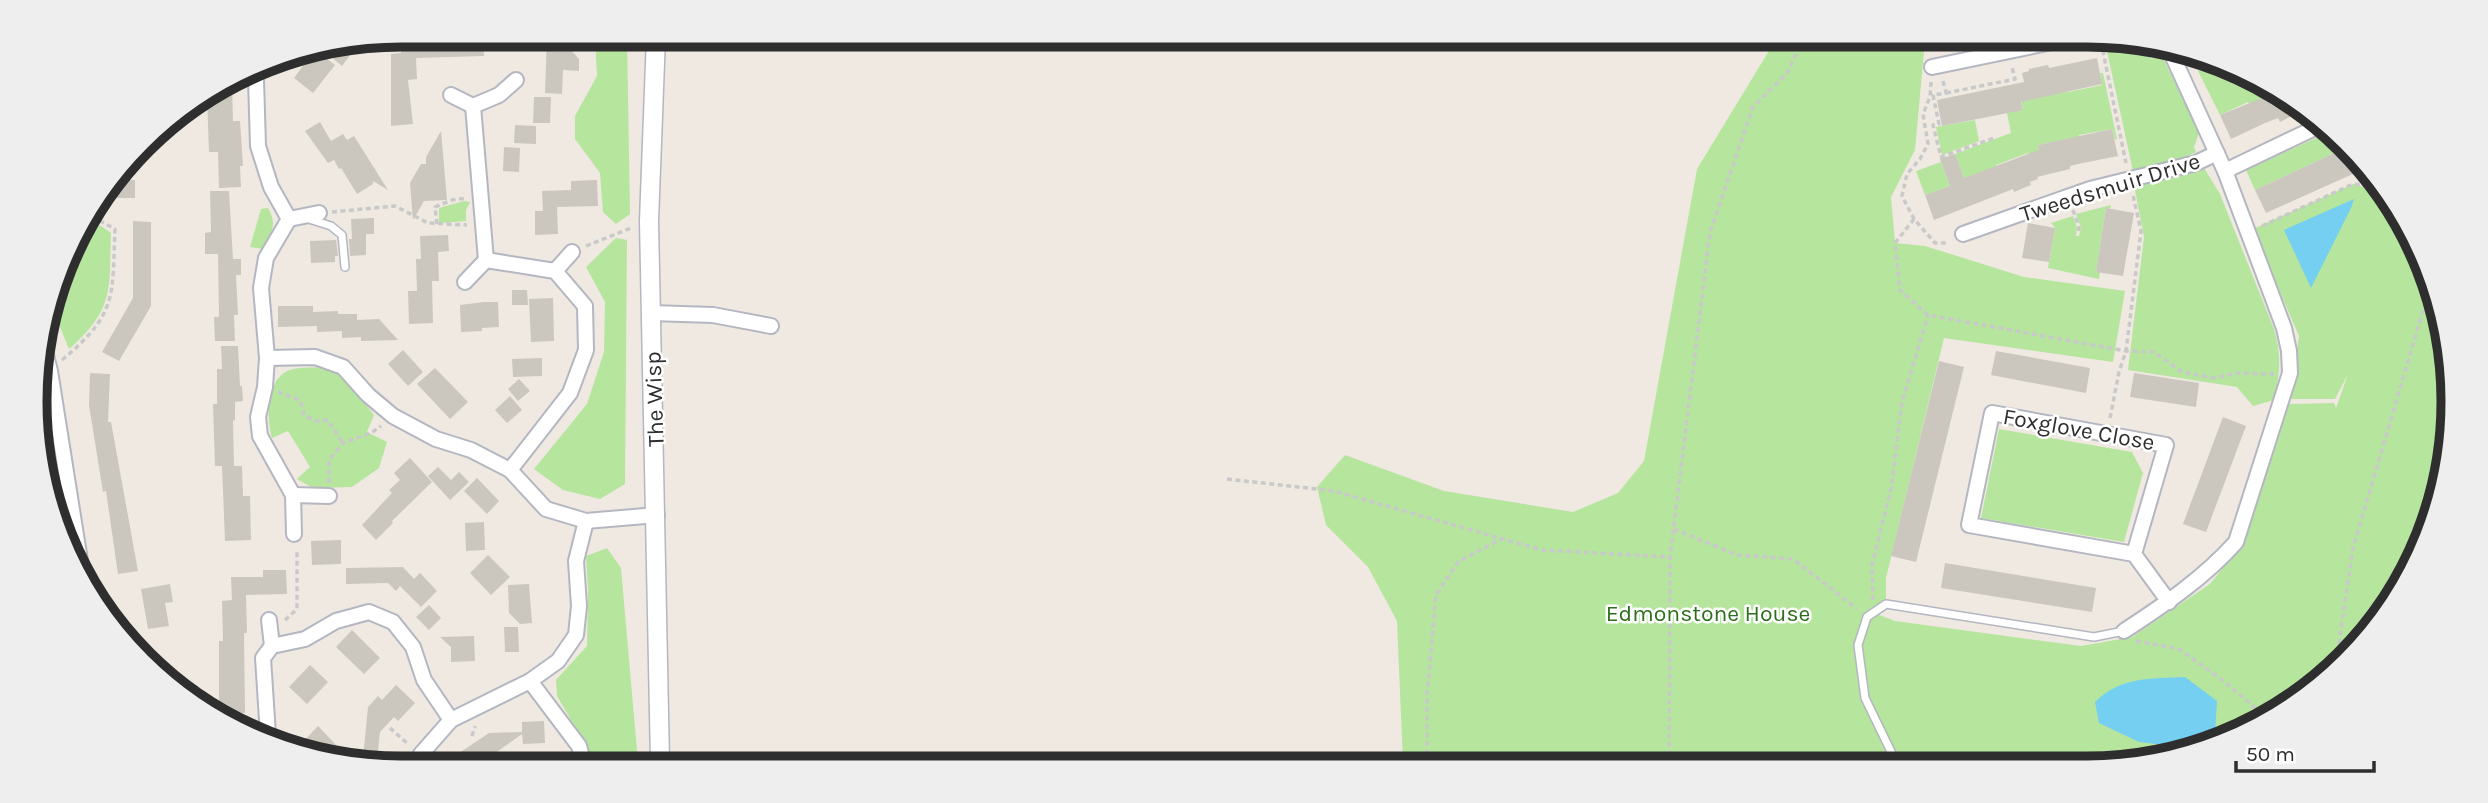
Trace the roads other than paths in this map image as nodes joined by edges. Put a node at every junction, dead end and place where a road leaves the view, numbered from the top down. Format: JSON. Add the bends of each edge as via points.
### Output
{"nodes":[{"id":1,"x":656,"y":47,"type":"edge"},
{"id":2,"x":2028,"y":47,"type":"edge"},
{"id":3,"x":2173,"y":58,"type":"edge"},
{"id":4,"x":1936,"y":66,"type":"road end"},
{"id":5,"x":256,"y":79,"type":"edge"},
{"id":6,"x":516,"y":80,"type":"dead end"},
{"id":7,"x":451,"y":95,"type":"dead end"},
{"id":8,"x":473,"y":106,"type":"junction"},
{"id":9,"x":2313,"y":129,"type":"edge"},
{"id":10,"x":2217,"y":153,"type":"junction"},
{"id":11,"x":2225,"y":170,"type":"junction"},
{"id":12,"x":319,"y":213,"type":"road end"},
{"id":13,"x":295,"y":218,"type":"junction"},
{"id":14,"x":1963,"y":234,"type":"road end"},
{"id":15,"x":572,"y":252,"type":"road end"},
{"id":16,"x":486,"y":260,"type":"junction"},
{"id":17,"x":345,"y":267,"type":"dead end"},
{"id":18,"x":555,"y":271,"type":"junction"},
{"id":19,"x":465,"y":282,"type":"dead end"},
{"id":20,"x":651,"y":313,"type":"junction"},
{"id":21,"x":771,"y":326,"type":"dead end"},
{"id":22,"x":267,"y":358,"type":"junction"},
{"id":23,"x":49,"y":367,"type":"edge"},
{"id":24,"x":510,"y":470,"type":"junction"},
{"id":25,"x":293,"y":495,"type":"junction"},
{"id":26,"x":330,"y":496,"type":"road end"},
{"id":27,"x":657,"y":515,"type":"junction"},
{"id":28,"x":586,"y":521,"type":"junction"},
{"id":29,"x":294,"y":534,"type":"road end"},
{"id":30,"x":77,"y":544,"type":"edge"},
{"id":31,"x":2134,"y":554,"type":"junction"},
{"id":32,"x":2169,"y":602,"type":"junction"},
{"id":33,"x":268,"y":620,"type":"road end"},
{"id":34,"x":2124,"y":631,"type":"joint"},
{"id":35,"x":272,"y":646,"type":"junction"},
{"id":36,"x":530,"y":681,"type":"junction"},
{"id":37,"x":451,"y":720,"type":"junction"},
{"id":38,"x":268,"y":730,"type":"edge"},
{"id":39,"x":420,"y":756,"type":"edge"},
{"id":40,"x":582,"y":756,"type":"edge"},
{"id":41,"x":660,"y":756,"type":"edge"},
{"id":42,"x":1893,"y":756,"type":"edge"}],
"edges":[{"from":1,"to":20,"type":"street","name":"The Wisp","via":[[649,220]]},
{"from":2,"to":4,"type":"street"},
{"from":3,"to":10,"type":"street","name":"Tweedsmuir Drive"},
{"from":5,"to":13,"type":"street","via":[[258,146],[271,187]]},
{"from":6,"to":8,"type":"street","via":[[499,95]]},
{"from":7,"to":8,"type":"street"},
{"from":8,"to":16,"type":"street"},
{"from":9,"to":11,"type":"street","name":"Tweedsmuir Drive"},
{"from":10,"to":11,"type":"street","name":"Tweedsmuir Drive"},
{"from":10,"to":14,"type":"street","name":"Tweedsmuir Drive","via":[[2196,163],[2090,189]]},
{"from":11,"to":32,"type":"street","name":"Tweedsmuir Drive","via":[[2284,328],[2290,373],[2236,542]]},
{"from":12,"to":13,"type":"street"},
{"from":13,"to":17,"type":"lane","via":[[331,226],[342,234]]},
{"from":13,"to":22,"type":"street","via":[[266,258],[261,288]]},
{"from":15,"to":18,"type":"street"},
{"from":16,"to":18,"type":"street"},
{"from":16,"to":19,"type":"street"},
{"from":18,"to":24,"type":"street","via":[[585,306],[586,350],[570,393]]},
{"from":20,"to":21,"type":"street","via":[[713,315]]},
{"from":20,"to":27,"type":"street","name":"The Wisp"},
{"from":22,"to":24,"type":"street","via":[[315,357],[343,367],[393,415]]},
{"from":22,"to":25,"type":"street","via":[[258,417],[260,436]]},
{"from":23,"to":30,"type":"street"},
{"from":24,"to":28,"type":"street","via":[[546,509]]},
{"from":25,"to":26,"type":"street"},
{"from":25,"to":29,"type":"street"},
{"from":27,"to":28,"type":"street"},
{"from":27,"to":41,"type":"street","name":"The Wisp"},
{"from":28,"to":36,"type":"street","via":[[576,561],[576,635],[558,661]]},
{"from":31,"to":31,"type":"street","name":"Foxglove Close","via":[[2166,445],[1992,413],[1969,525]]},
{"from":31,"to":32,"type":"street"},
{"from":32,"to":34,"type":"street","name":"Tweedsmuir Drive"},
{"from":33,"to":35,"type":"street"},
{"from":34,"to":42,"type":"lane","via":[[2094,638],[1885,604],[1870,615],[1858,645],[1865,698]]},
{"from":35,"to":37,"type":"street","via":[[305,639],[336,621],[369,612],[393,622],[413,647],[424,680]]},
{"from":35,"to":38,"type":"street","via":[[263,658]]},
{"from":36,"to":37,"type":"street"},
{"from":36,"to":40,"type":"street"},
{"from":37,"to":39,"type":"street"}]}
